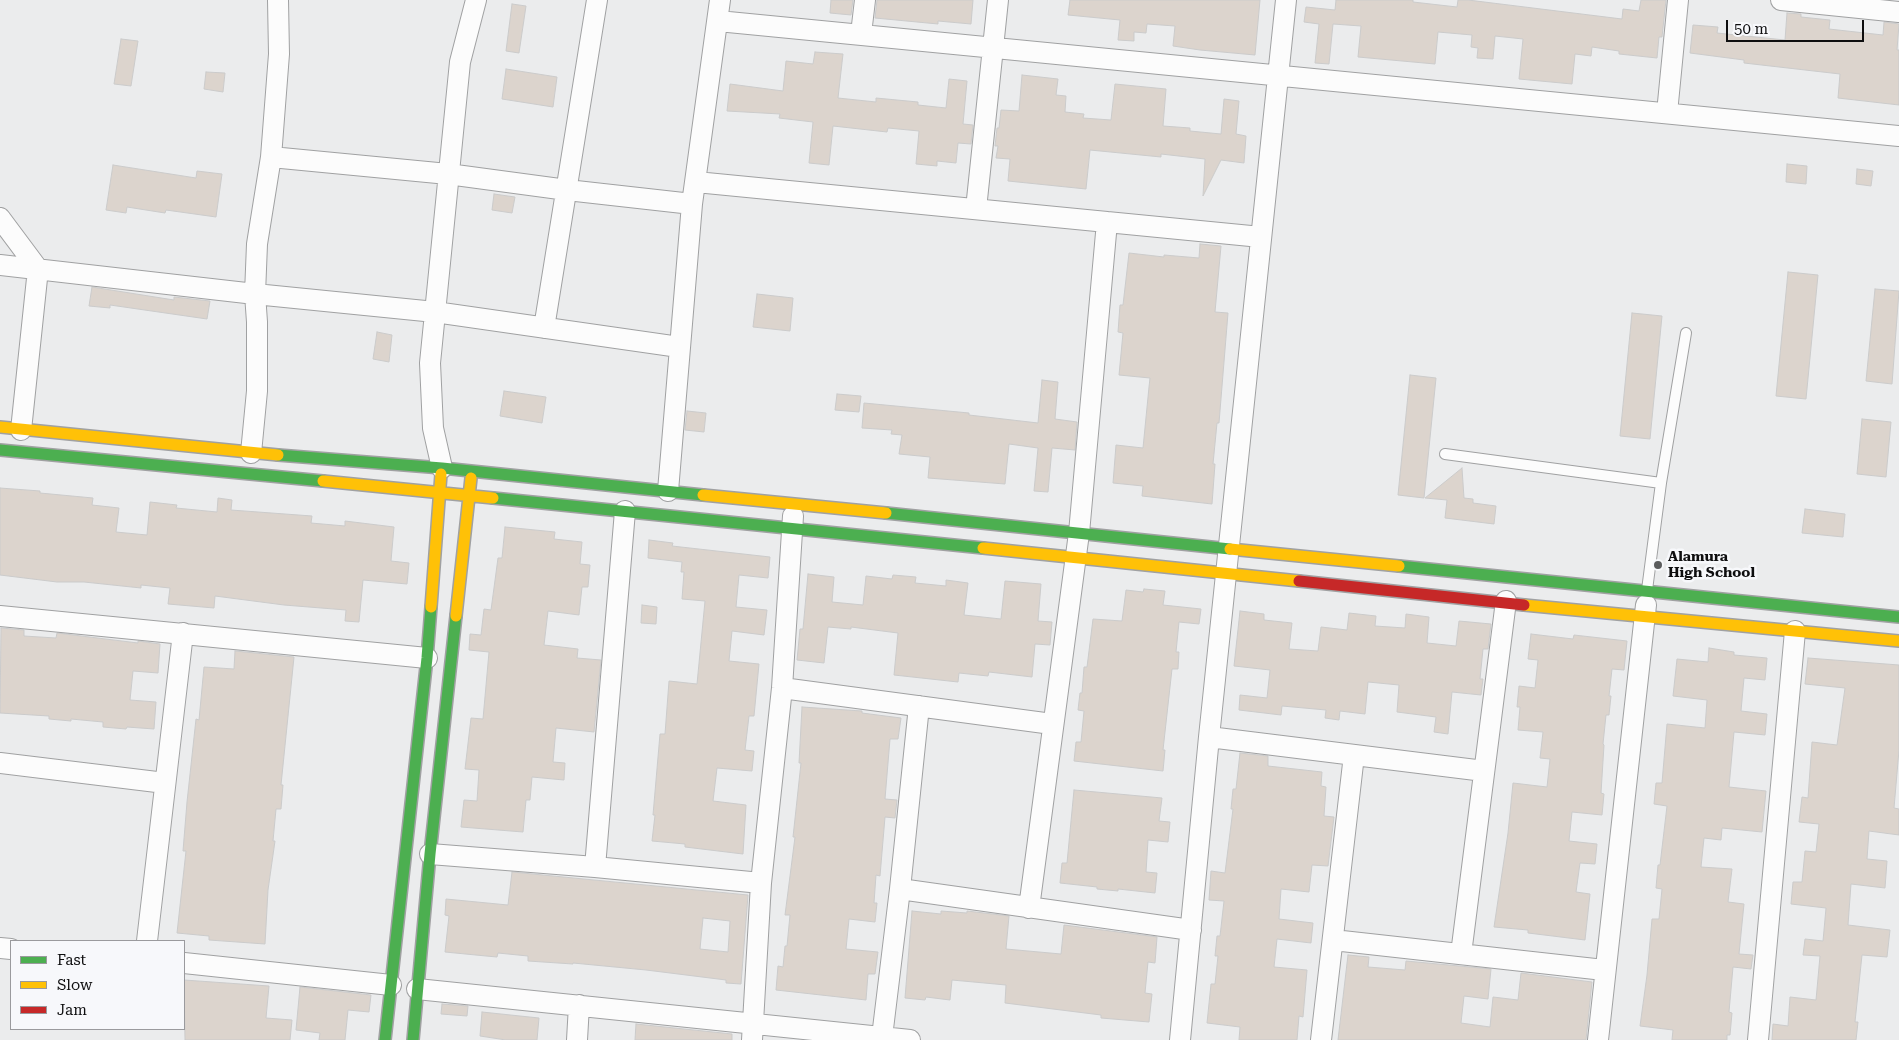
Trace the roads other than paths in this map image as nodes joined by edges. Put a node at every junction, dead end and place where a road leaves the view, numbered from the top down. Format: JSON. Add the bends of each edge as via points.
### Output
{"nodes":[{"id":1,"x":278,"y":0,"type":"edge"},
{"id":2,"x":476,"y":0,"type":"edge"},
{"id":3,"x":597,"y":0,"type":"edge"},
{"id":4,"x":720,"y":0,"type":"edge"},
{"id":5,"x":865,"y":0,"type":"edge"},
{"id":6,"x":998,"y":0,"type":"edge"},
{"id":7,"x":1286,"y":0,"type":"edge"},
{"id":8,"x":1678,"y":0,"type":"edge"},
{"id":9,"x":1781,"y":0,"type":"edge"},
{"id":10,"x":1824,"y":2,"type":"edge"},
{"id":11,"x":1899,"y":12,"type":"edge"},
{"id":12,"x":718,"y":20,"type":"junction"},
{"id":13,"x":862,"y":34,"type":"junction"},
{"id":14,"x":993,"y":47,"type":"junction"},
{"id":15,"x":1279,"y":75,"type":"junction"},
{"id":16,"x":1667,"y":114,"type":"junction"},
{"id":17,"x":1899,"y":136,"type":"edge"},
{"id":18,"x":272,"y":157,"type":"junction"},
{"id":19,"x":448,"y":174,"type":"junction"},
{"id":20,"x":696,"y":182,"type":"junction"},
{"id":21,"x":567,"y":190,"type":"junction"},
{"id":22,"x":692,"y":204,"type":"junction"},
{"id":23,"x":976,"y":209,"type":"junction"},
{"id":24,"x":0,"y":218,"type":"edge"},
{"id":25,"x":1107,"y":222,"type":"junction"},
{"id":26,"x":1260,"y":238,"type":"junction"},
{"id":27,"x":0,"y":265,"type":"edge"},
{"id":28,"x":38,"y":269,"type":"junction"},
{"id":29,"x":255,"y":294,"type":"junction"},
{"id":30,"x":434,"y":312,"type":"junction"},
{"id":31,"x":544,"y":328,"type":"junction"},
{"id":32,"x":1686,"y":333,"type":"dead end"},
{"id":33,"x":679,"y":347,"type":"junction"},
{"id":34,"x":0,"y":427,"type":"edge"},
{"id":35,"x":21,"y":430,"type":"junction"},
{"id":36,"x":0,"y":450,"type":"edge"},
{"id":37,"x":251,"y":453,"type":"junction"},
{"id":38,"x":1445,"y":454,"type":"dead end"},
{"id":39,"x":442,"y":468,"type":"junction"},
{"id":40,"x":471,"y":471,"type":"junction"},
{"id":41,"x":1661,"y":483,"type":"junction"},
{"id":42,"x":668,"y":491,"type":"junction"},
{"id":43,"x":440,"y":492,"type":"junction"},
{"id":44,"x":469,"y":495,"type":"junction"},
{"id":45,"x":795,"y":504,"type":"junction"},
{"id":46,"x":625,"y":511,"type":"junction"},
{"id":47,"x":792,"y":528,"type":"junction"},
{"id":48,"x":1079,"y":533,"type":"junction"},
{"id":49,"x":1229,"y":549,"type":"junction"},
{"id":50,"x":1076,"y":557,"type":"junction"},
{"id":51,"x":1227,"y":572,"type":"junction"},
{"id":52,"x":1647,"y":591,"type":"junction"},
{"id":53,"x":1506,"y":601,"type":"junction"},
{"id":54,"x":0,"y":616,"type":"edge"},
{"id":55,"x":1644,"y":617,"type":"junction"},
{"id":56,"x":1899,"y":617,"type":"edge"},
{"id":57,"x":1795,"y":631,"type":"junction"},
{"id":58,"x":182,"y":633,"type":"junction"},
{"id":59,"x":1899,"y":641,"type":"edge"},
{"id":60,"x":427,"y":658,"type":"junction"},
{"id":61,"x":782,"y":688,"type":"junction"},
{"id":62,"x":919,"y":706,"type":"junction"},
{"id":63,"x":1052,"y":724,"type":"junction"},
{"id":64,"x":1209,"y":737,"type":"junction"},
{"id":65,"x":1354,"y":755,"type":"junction"},
{"id":66,"x":0,"y":762,"type":"edge"},
{"id":67,"x":1484,"y":771,"type":"junction"},
{"id":68,"x":166,"y":783,"type":"junction"},
{"id":69,"x":430,"y":854,"type":"junction"},
{"id":70,"x":595,"y":867,"type":"junction"},
{"id":71,"x":761,"y":883,"type":"junction"},
{"id":72,"x":900,"y":889,"type":"junction"},
{"id":73,"x":1028,"y":908,"type":"junction"},
{"id":74,"x":1191,"y":930,"type":"junction"},
{"id":75,"x":147,"y":940,"type":"edge"},
{"id":76,"x":1333,"y":940,"type":"junction"},
{"id":77,"x":1461,"y":954,"type":"junction"},
{"id":78,"x":185,"y":963,"type":"edge"},
{"id":79,"x":1604,"y":970,"type":"junction"},
{"id":80,"x":391,"y":985,"type":"junction"},
{"id":81,"x":417,"y":989,"type":"junction"},
{"id":82,"x":579,"y":1006,"type":"junction"},
{"id":83,"x":753,"y":1032,"type":"edge"},
{"id":84,"x":882,"y":1037,"type":"junction"},
{"id":85,"x":385,"y":1040,"type":"edge"},
{"id":86,"x":413,"y":1040,"type":"edge"},
{"id":87,"x":577,"y":1040,"type":"edge"},
{"id":88,"x":910,"y":1040,"type":"edge"},
{"id":89,"x":1180,"y":1040,"type":"edge"},
{"id":90,"x":1321,"y":1040,"type":"edge"},
{"id":91,"x":1598,"y":1040,"type":"edge"},
{"id":92,"x":1758,"y":1040,"type":"edge"}],
"edges":[{"from":1,"to":18,"type":"street","via":[[279,54]]},
{"from":2,"to":19,"type":"street","via":[[460,62]]},
{"from":3,"to":21,"type":"street"},
{"from":4,"to":12,"type":"street"},
{"from":5,"to":13,"type":"street"},
{"from":6,"to":14,"type":"street"},
{"from":7,"to":15,"type":"street"},
{"from":8,"to":16,"type":"street"},
{"from":9,"to":10,"type":"street"},
{"from":10,"to":11,"type":"street"},
{"from":12,"to":13,"type":"street"},
{"from":12,"to":20,"type":"street"},
{"from":13,"to":14,"type":"street"},
{"from":14,"to":15,"type":"street"},
{"from":14,"to":23,"type":"street"},
{"from":15,"to":16,"type":"street"},
{"from":15,"to":26,"type":"street"},
{"from":16,"to":17,"type":"street"},
{"from":18,"to":19,"type":"street"},
{"from":18,"to":29,"type":"street","via":[[257,244]]},
{"from":19,"to":21,"type":"street"},
{"from":19,"to":30,"type":"street"},
{"from":20,"to":22,"type":"street"},
{"from":20,"to":23,"type":"street"},
{"from":21,"to":22,"type":"street"},
{"from":21,"to":31,"type":"street"},
{"from":22,"to":33,"type":"street"},
{"from":23,"to":25,"type":"street"},
{"from":24,"to":28,"type":"street"},
{"from":25,"to":26,"type":"street"},
{"from":25,"to":48,"type":"street"},
{"from":26,"to":49,"type":"street"},
{"from":27,"to":28,"type":"street"},
{"from":28,"to":29,"type":"street"},
{"from":28,"to":35,"type":"street"},
{"from":29,"to":30,"type":"street"},
{"from":29,"to":37,"type":"street","via":[[257,391]]},
{"from":30,"to":31,"type":"street"},
{"from":30,"to":39,"type":"street","via":[[430,363],[433,428]]},
{"from":31,"to":33,"type":"street"},
{"from":32,"to":41,"type":"lane"},
{"from":33,"to":42,"type":"street"},
{"from":34,"to":35,"type":"street"},
{"from":35,"to":37,"type":"street"},
{"from":36,"to":43,"type":"street"},
{"from":37,"to":39,"type":"street"},
{"from":38,"to":41,"type":"lane"},
{"from":39,"to":40,"type":"street"},
{"from":39,"to":43,"type":"street"},
{"from":40,"to":42,"type":"street"},
{"from":40,"to":44,"type":"street"},
{"from":41,"to":52,"type":"lane"},
{"from":42,"to":45,"type":"street"},
{"from":43,"to":44,"type":"street"},
{"from":43,"to":60,"type":"street"},
{"from":44,"to":46,"type":"street"},
{"from":44,"to":69,"type":"street"},
{"from":45,"to":47,"type":"street"},
{"from":45,"to":48,"type":"street"},
{"from":46,"to":47,"type":"street"},
{"from":46,"to":70,"type":"street"},
{"from":47,"to":50,"type":"street"},
{"from":47,"to":61,"type":"street"},
{"from":48,"to":49,"type":"street"},
{"from":48,"to":50,"type":"street"},
{"from":49,"to":51,"type":"street"},
{"from":49,"to":52,"type":"street"},
{"from":50,"to":51,"type":"street"},
{"from":50,"to":63,"type":"street"},
{"from":51,"to":53,"type":"street"},
{"from":51,"to":64,"type":"street"},
{"from":52,"to":55,"type":"street"},
{"from":52,"to":56,"type":"street"},
{"from":53,"to":55,"type":"street"},
{"from":53,"to":67,"type":"street"},
{"from":54,"to":58,"type":"street"},
{"from":55,"to":57,"type":"street"},
{"from":55,"to":79,"type":"street"},
{"from":57,"to":59,"type":"street"},
{"from":57,"to":92,"type":"street"},
{"from":58,"to":60,"type":"street"},
{"from":58,"to":68,"type":"street"},
{"from":60,"to":80,"type":"street"},
{"from":61,"to":62,"type":"street"},
{"from":61,"to":71,"type":"street"},
{"from":62,"to":63,"type":"street"},
{"from":62,"to":72,"type":"street"},
{"from":63,"to":73,"type":"street"},
{"from":64,"to":65,"type":"street"},
{"from":64,"to":74,"type":"street"},
{"from":65,"to":67,"type":"street"},
{"from":65,"to":76,"type":"street"},
{"from":66,"to":68,"type":"street"},
{"from":67,"to":77,"type":"street"},
{"from":68,"to":75,"type":"street"},
{"from":69,"to":70,"type":"street"},
{"from":69,"to":81,"type":"street"},
{"from":70,"to":71,"type":"street"},
{"from":71,"to":83,"type":"street"},
{"from":72,"to":73,"type":"street"},
{"from":72,"to":84,"type":"street"},
{"from":73,"to":74,"type":"street"},
{"from":74,"to":89,"type":"street"},
{"from":76,"to":77,"type":"street"},
{"from":76,"to":90,"type":"street"},
{"from":77,"to":79,"type":"street"},
{"from":78,"to":80,"type":"street"},
{"from":79,"to":91,"type":"street"},
{"from":80,"to":85,"type":"street"},
{"from":81,"to":82,"type":"street"},
{"from":81,"to":86,"type":"street"},
{"from":82,"to":83,"type":"street"},
{"from":82,"to":87,"type":"street"},
{"from":83,"to":84,"type":"street"},
{"from":84,"to":88,"type":"street"}]}
